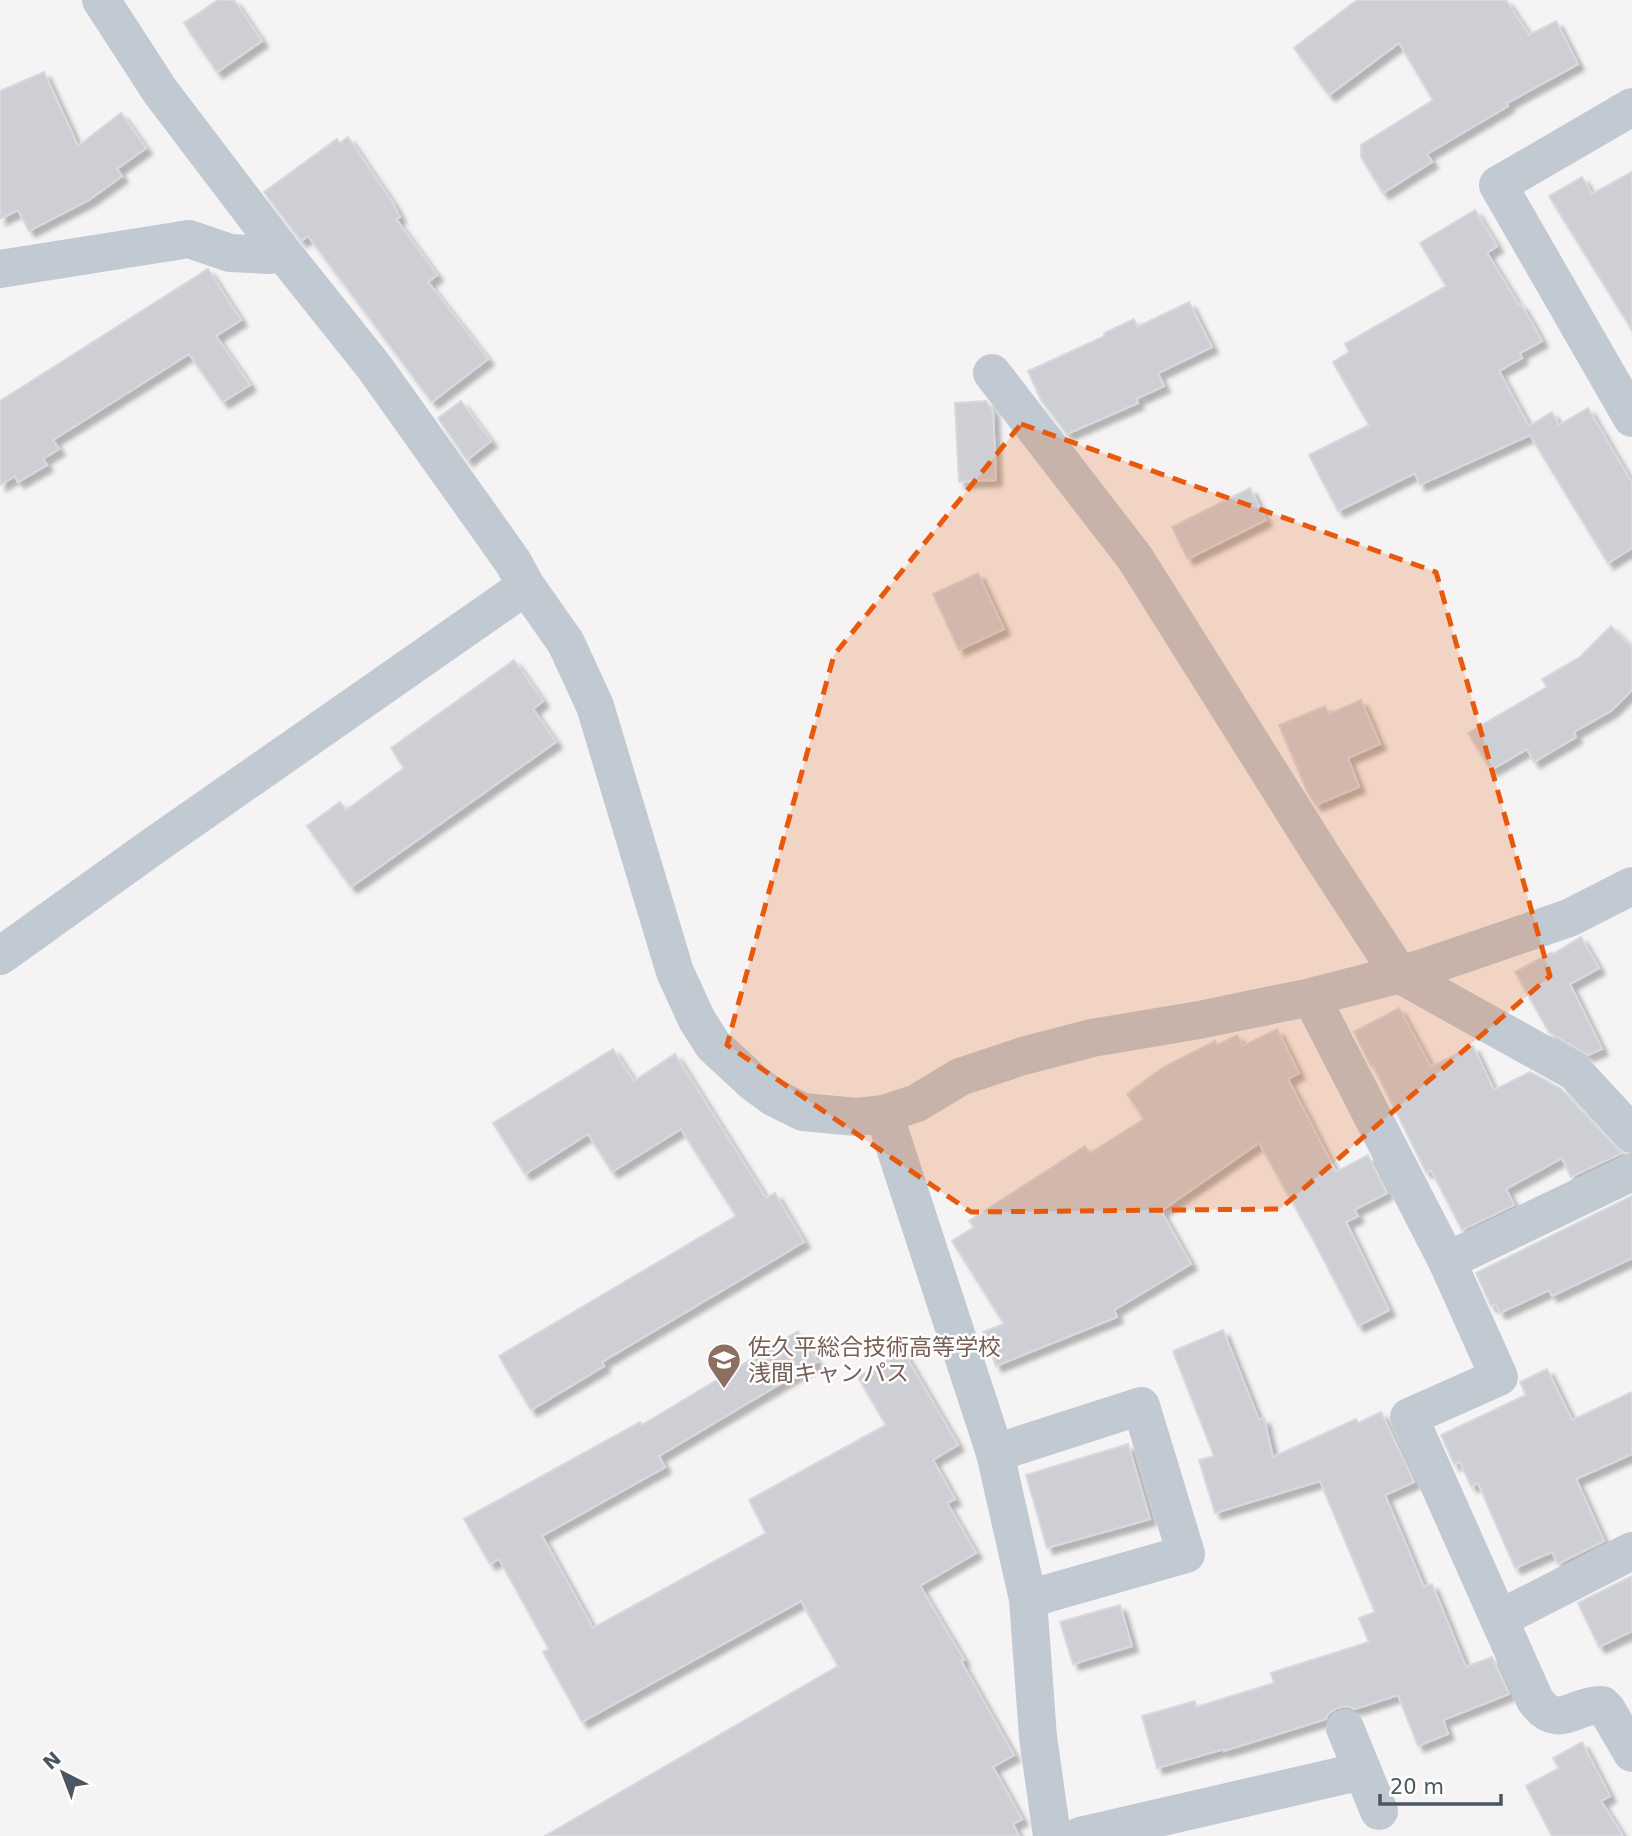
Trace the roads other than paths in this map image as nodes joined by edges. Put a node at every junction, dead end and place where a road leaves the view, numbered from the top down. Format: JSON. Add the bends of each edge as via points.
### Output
{"nodes":[{"id":1,"x":101,"y":0,"type":"edge"},
{"id":2,"x":1632,"y":107,"type":"edge"},
{"id":3,"x":280,"y":249,"type":"junction"},
{"id":4,"x":0,"y":269,"type":"edge"},
{"id":5,"x":1620,"y":367,"type":"edge"},
{"id":6,"x":992,"y":373,"type":"dead end"},
{"id":7,"x":1632,"y":418,"type":"edge"},
{"id":8,"x":526,"y":586,"type":"junction"},
{"id":9,"x":1632,"y":886,"type":"edge"},
{"id":10,"x":0,"y":957,"type":"edge"},
{"id":11,"x":1399,"y":974,"type":"junction"},
{"id":12,"x":1311,"y":998,"type":"junction"},
{"id":13,"x":884,"y":1114,"type":"junction"},
{"id":14,"x":1632,"y":1134,"type":"edge"},
{"id":15,"x":1632,"y":1172,"type":"edge"},
{"id":16,"x":1447,"y":1261,"type":"junction"},
{"id":17,"x":995,"y":1453,"type":"junction"},
{"id":18,"x":1632,"y":1551,"type":"edge"},
{"id":19,"x":1028,"y":1599,"type":"junction"},
{"id":20,"x":1499,"y":1619,"type":"junction"},
{"id":21,"x":1345,"y":1728,"type":"dead end"},
{"id":22,"x":1632,"y":1753,"type":"edge"},
{"id":23,"x":1362,"y":1771,"type":"junction"},
{"id":24,"x":1379,"y":1811,"type":"dead end"},
{"id":25,"x":1052,"y":1836,"type":"edge"},
{"id":26,"x":1080,"y":1836,"type":"edge"}],
"edges":[{"from":1,"to":3,"type":"street","via":[[160,91]]},
{"from":2,"to":5,"type":"street","via":[[1498,185]]},
{"from":3,"to":4,"type":"street","via":[[269,255],[230,253],[190,239]]},
{"from":3,"to":8,"type":"street","via":[[374,368]]},
{"from":5,"to":7,"type":"street"},
{"from":6,"to":11,"type":"street","via":[[1135,558]]},
{"from":8,"to":10,"type":"street"},
{"from":8,"to":13,"type":"street","via":[[566,643],[595,706],[675,972],[713,1045],[773,1097],[803,1111],[857,1117]]},
{"from":9,"to":11,"type":"street","via":[[1569,918]]},
{"from":11,"to":12,"type":"street"},
{"from":11,"to":14,"type":"street","via":[[1575,1072]]},
{"from":12,"to":13,"type":"street","via":[[1092,1038],[1023,1056],[960,1077],[917,1103]]},
{"from":12,"to":16,"type":"street"},
{"from":13,"to":17,"type":"street"},
{"from":15,"to":16,"type":"street"},
{"from":16,"to":20,"type":"street","via":[[1499,1377],[1409,1417]]},
{"from":17,"to":19,"type":"street"},
{"from":17,"to":19,"type":"street","via":[[1142,1406],[1186,1554]]},
{"from":18,"to":20,"type":"street"},
{"from":19,"to":25,"type":"street","via":[[1038,1737]]},
{"from":20,"to":22,"type":"street","via":[[1541,1709],[1559,1716],[1602,1705]]},
{"from":21,"to":23,"type":"street"},
{"from":23,"to":24,"type":"street"},
{"from":23,"to":26,"type":"street"}]}
